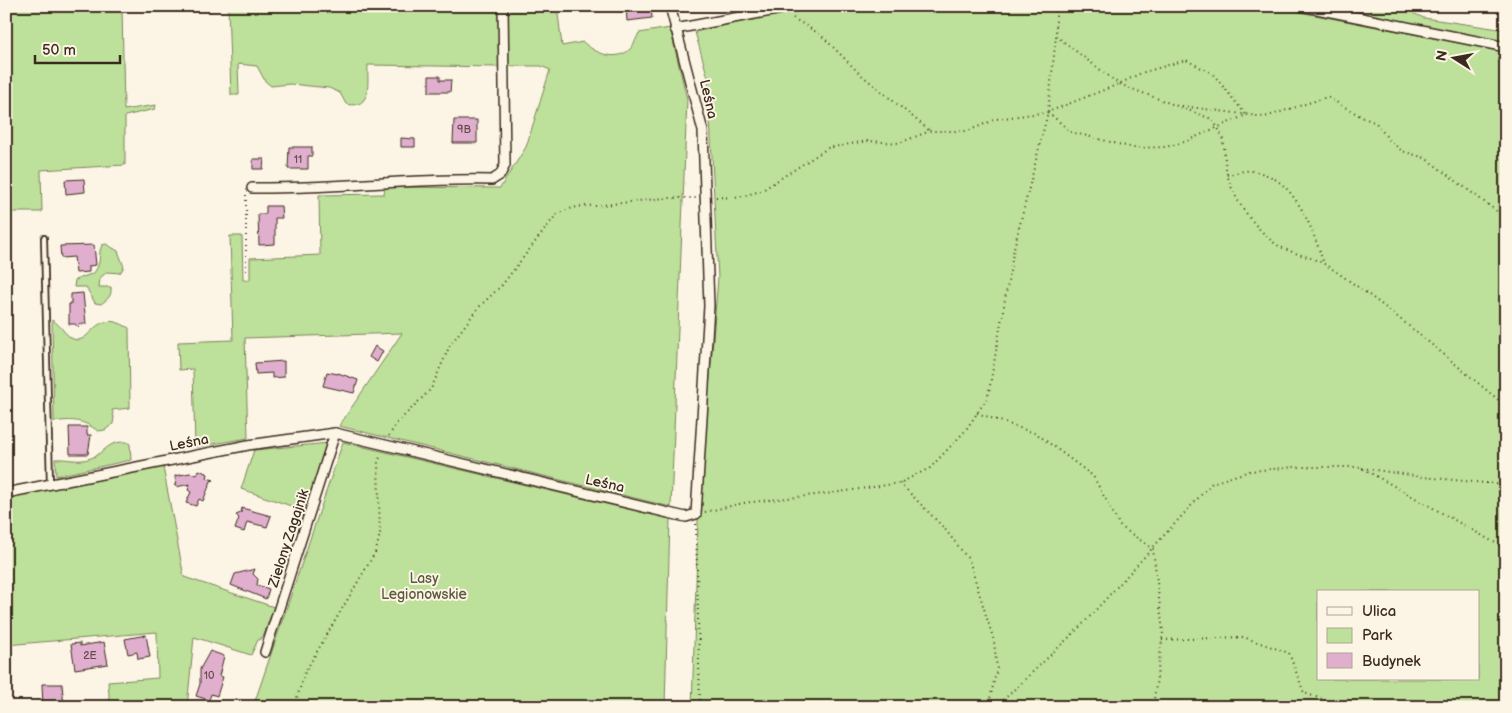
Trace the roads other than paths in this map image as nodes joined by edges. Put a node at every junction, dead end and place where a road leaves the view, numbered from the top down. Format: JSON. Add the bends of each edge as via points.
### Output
{"nodes":[{"id":1,"x":503,"y":6,"type":"edge"},
{"id":2,"x":670,"y":6,"type":"edge"},
{"id":3,"x":798,"y":6,"type":"edge"},
{"id":4,"x":1302,"y":6,"type":"edge"},
{"id":5,"x":1359,"y":6,"type":"edge"},
{"id":6,"x":764,"y":9,"type":"edge"},
{"id":7,"x":1357,"y":17,"type":"junction"},
{"id":8,"x":675,"y":29,"type":"junction"},
{"id":9,"x":1506,"y":47,"type":"edge"},
{"id":10,"x":252,"y":188,"type":"road end"},
{"id":11,"x":44,"y":238,"type":"dead end"},
{"id":12,"x":335,"y":433,"type":"junction"},
{"id":13,"x":50,"y":484,"type":"junction"},
{"id":14,"x":6,"y":493,"type":"edge"},
{"id":15,"x":265,"y":652,"type":"dead end"}],
"edges":[{"from":1,"to":10,"type":"street","via":[[505,165],[500,175],[492,180],[430,179],[334,188]]},
{"from":2,"to":8,"type":"street","name":"Leśna"},
{"from":3,"to":6,"type":"street"},
{"from":4,"to":7,"type":"street"},
{"from":5,"to":7,"type":"street"},
{"from":6,"to":8,"type":"street"},
{"from":7,"to":9,"type":"street"},
{"from":8,"to":12,"type":"street","name":"Leśna","via":[[703,131],[709,306],[696,514],[677,515]]},
{"from":11,"to":13,"type":"lane"},
{"from":12,"to":13,"type":"street","name":"Leśna","via":[[248,445]]},
{"from":12,"to":15,"type":"street","name":"Zielony Zagajnik"},
{"from":13,"to":14,"type":"street","name":"Leśna"}]}
